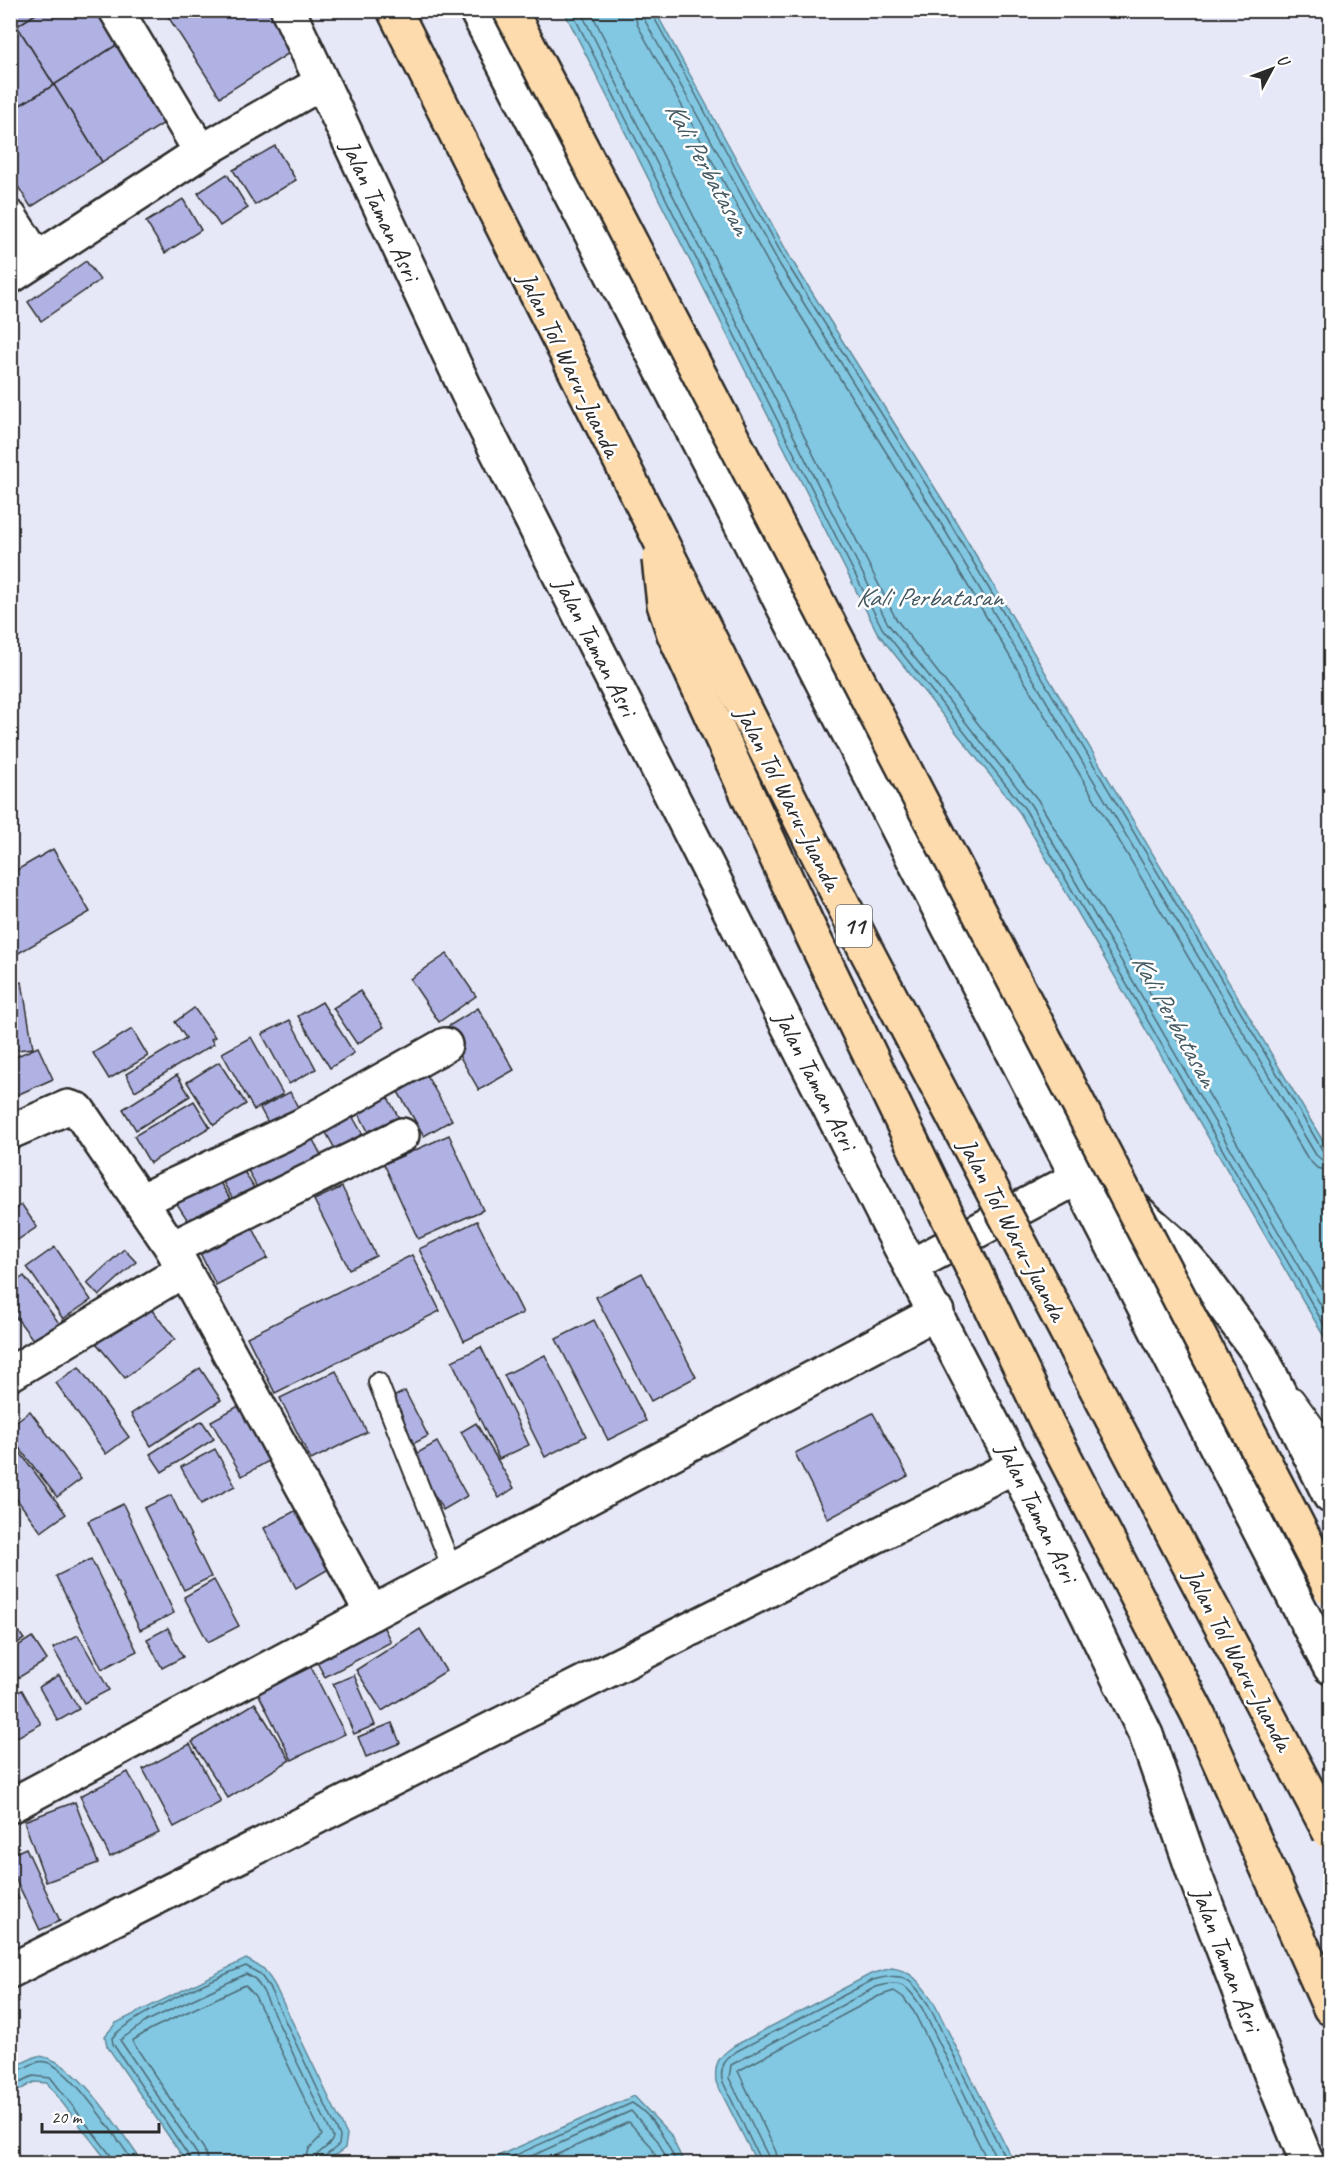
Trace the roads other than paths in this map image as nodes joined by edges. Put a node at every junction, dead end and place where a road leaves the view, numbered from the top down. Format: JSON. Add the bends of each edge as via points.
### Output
{"nodes":[{"id":1,"x":116,"y":10,"type":"edge"},
{"id":2,"x":288,"y":10,"type":"edge"},
{"id":3,"x":394,"y":10,"type":"edge"},
{"id":4,"x":476,"y":10,"type":"edge"},
{"id":5,"x":510,"y":10,"type":"edge"},
{"id":6,"x":321,"y":83,"type":"junction"},
{"id":7,"x":201,"y":152,"type":"junction"},
{"id":8,"x":10,"y":217,"type":"edge"},
{"id":9,"x":24,"y":268,"type":"edge"},
{"id":10,"x":656,"y":536,"type":"junction"},
{"id":11,"x":445,"y":1044,"type":"dead end"},
{"id":12,"x":10,"y":1132,"type":"edge"},
{"id":13,"x":402,"y":1135,"type":"dead end"},
{"id":14,"x":1079,"y":1177,"type":"junction"},
{"id":15,"x":140,"y":1201,"type":"junction"},
{"id":16,"x":178,"y":1259,"type":"junction"},
{"id":17,"x":911,"y":1266,"type":"junction"},
{"id":18,"x":937,"y":1312,"type":"junction"},
{"id":19,"x":1261,"y":1356,"type":"junction"},
{"id":20,"x":10,"y":1374,"type":"edge"},
{"id":21,"x":378,"y":1382,"type":"dead end"},
{"id":22,"x":1330,"y":1446,"type":"edge"},
{"id":23,"x":1015,"y":1466,"type":"junction"},
{"id":24,"x":1330,"y":1496,"type":"edge"},
{"id":25,"x":453,"y":1570,"type":"junction"},
{"id":26,"x":1330,"y":1588,"type":"edge"},
{"id":27,"x":372,"y":1613,"type":"junction"},
{"id":28,"x":1330,"y":1667,"type":"edge"},
{"id":29,"x":10,"y":1806,"type":"edge"},
{"id":30,"x":1330,"y":1833,"type":"edge"},
{"id":31,"x":10,"y":1971,"type":"edge"},
{"id":32,"x":1330,"y":2008,"type":"edge"},
{"id":33,"x":1308,"y":2163,"type":"edge"}],
"edges":[{"from":1,"to":7,"type":"main road"},
{"from":2,"to":6,"type":"main road","name":"Jalan Taman Asri"},
{"from":3,"to":10,"type":"highway","name":"Jalan Tol Waru–Juanda","number":"11","bridge":true},
{"from":4,"to":14,"type":"main road"},
{"from":5,"to":26,"type":"highway","bridge":true},
{"from":6,"to":7,"type":"main road"},
{"from":6,"to":17,"type":"main road","name":"Jalan Taman Asri","via":[[468,393]]},
{"from":7,"to":9,"type":"main road"},
{"from":8,"to":9,"type":"main road"},
{"from":10,"to":30,"type":"highway","name":"Jalan Tol Waru–Juanda","number":"11","bridge":true,"via":[[872,961]]},
{"from":10,"to":32,"type":"highway","bridge":true,"via":[[664,604],[674,634],[806,922],[1047,1423],[1199,1716]]},
{"from":11,"to":15,"type":"main road","via":[[301,1126]]},
{"from":12,"to":15,"type":"main road","via":[[65,1108],[74,1108]]},
{"from":13,"to":16,"type":"main road"},
{"from":14,"to":17,"type":"main road"},
{"from":14,"to":19,"type":"main road","via":[[1110,1188],[1174,1244]]},
{"from":14,"to":28,"type":"main road"},
{"from":15,"to":16,"type":"main road"},
{"from":16,"to":20,"type":"main road"},
{"from":16,"to":27,"type":"main road"},
{"from":17,"to":18,"type":"main road","name":"Jalan Taman Asri"},
{"from":18,"to":23,"type":"main road","name":"Jalan Taman Asri"},
{"from":18,"to":25,"type":"main road"},
{"from":19,"to":22,"type":"lane"},
{"from":19,"to":24,"type":"main road"},
{"from":21,"to":25,"type":"lane"},
{"from":23,"to":31,"type":"main road"},
{"from":23,"to":33,"type":"main road","name":"Jalan Taman Asri","via":[[1146,1735],[1198,1884]]},
{"from":25,"to":27,"type":"main road"},
{"from":27,"to":29,"type":"main road"}]}
